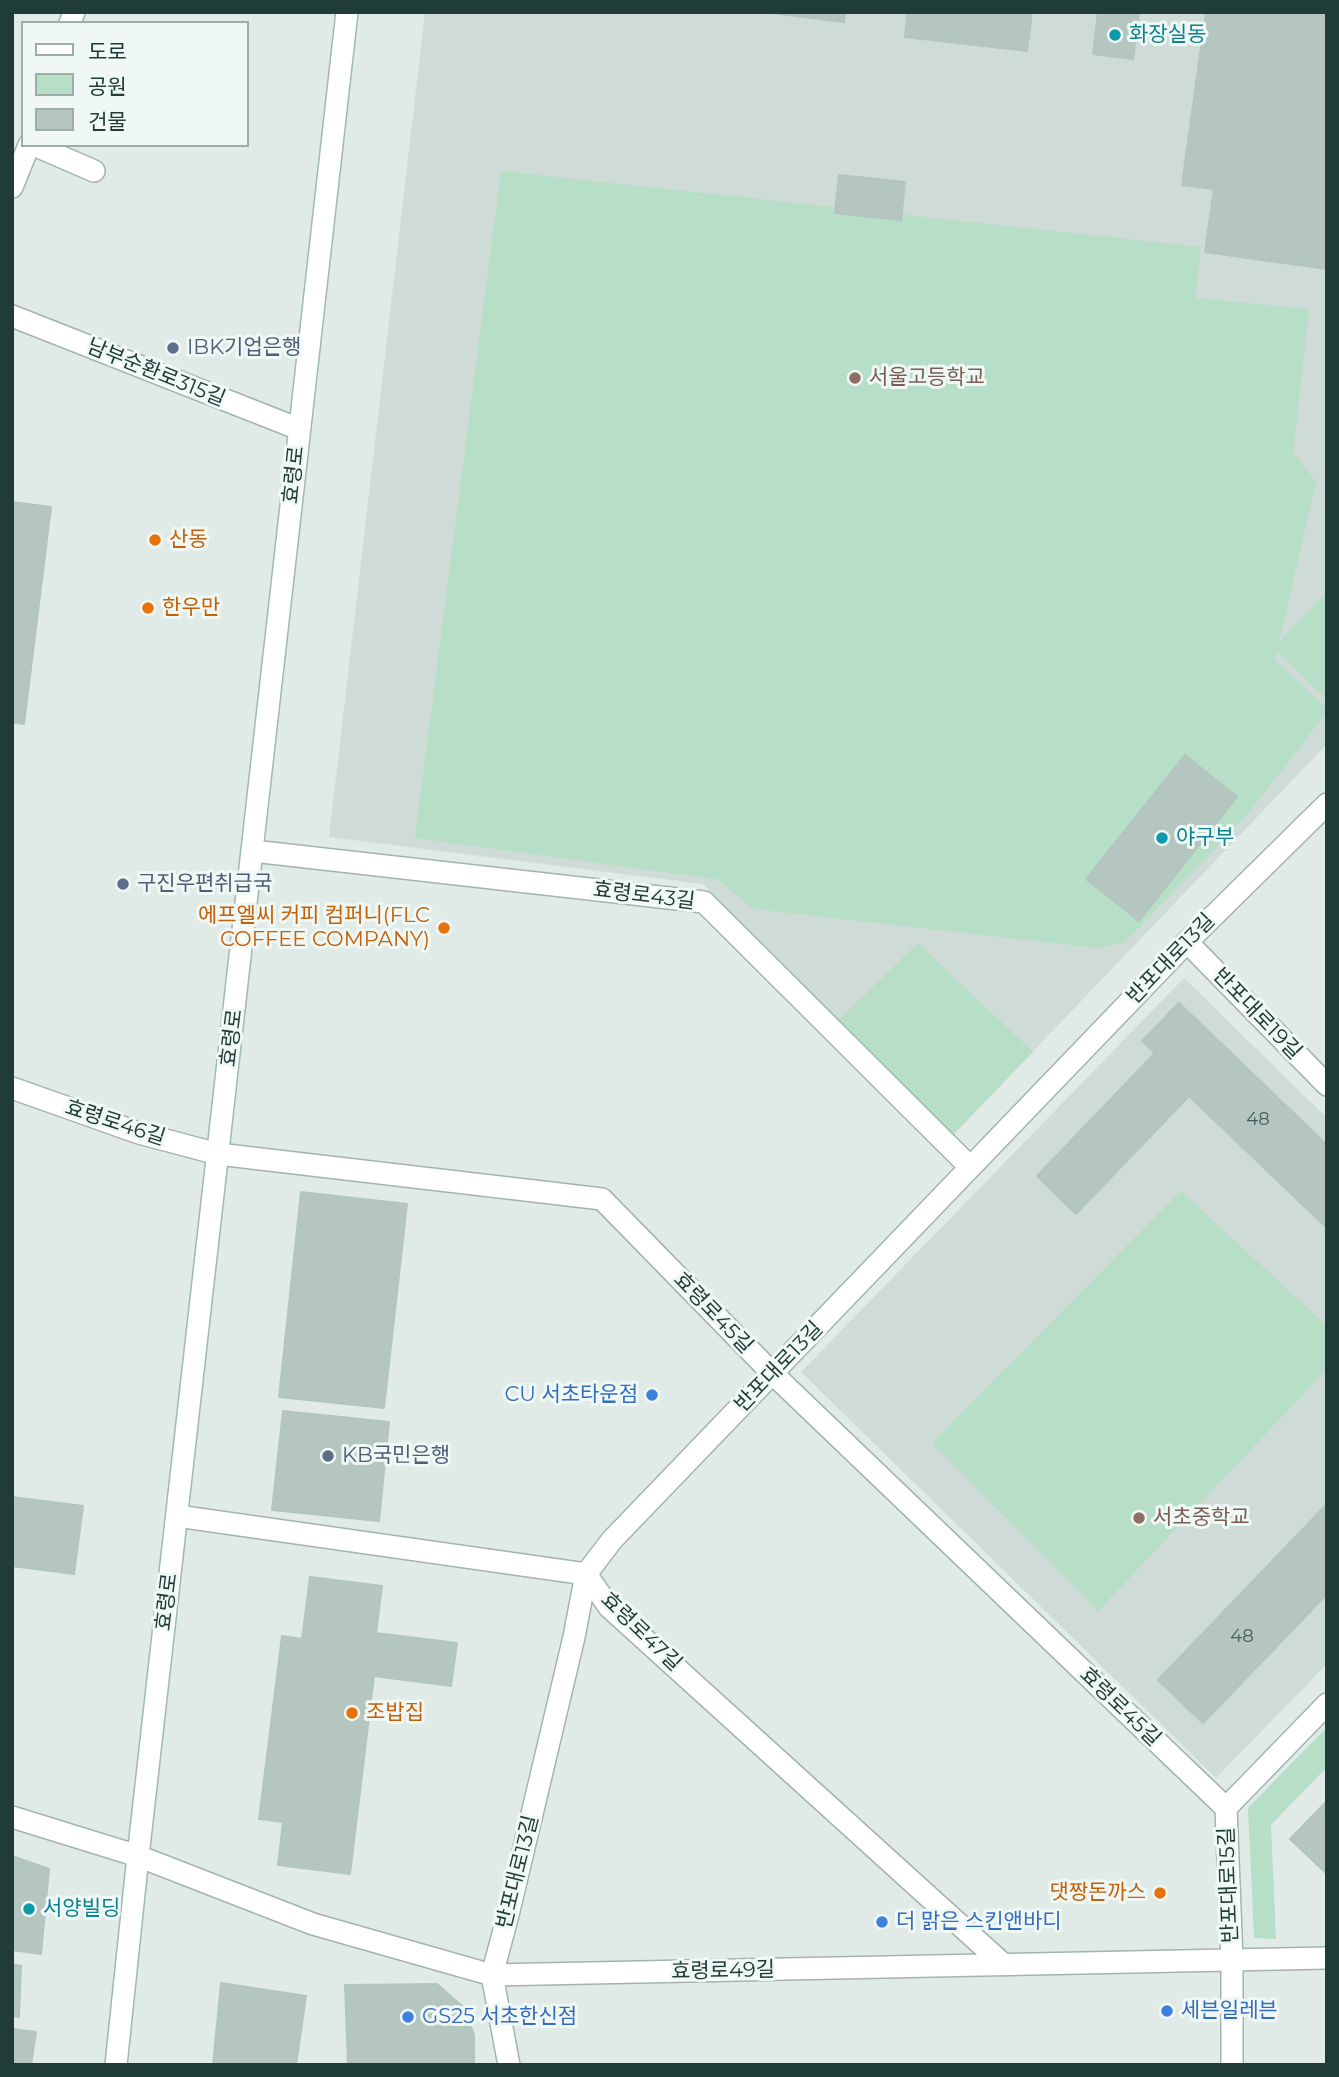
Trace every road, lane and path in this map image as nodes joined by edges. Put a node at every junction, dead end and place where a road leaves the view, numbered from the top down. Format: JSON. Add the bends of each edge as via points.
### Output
{"nodes":[{"id":1,"x":347,"y":12,"type":"edge"},
{"id":2,"x":31,"y":147,"type":"edge"},
{"id":3,"x":37,"y":147,"type":"edge"},
{"id":4,"x":94,"y":171,"type":"dead end"},
{"id":5,"x":12,"y":187,"type":"edge"},
{"id":6,"x":12,"y":316,"type":"edge"},
{"id":7,"x":299,"y":429,"type":"junction"},
{"id":8,"x":1327,"y":804,"type":"edge"},
{"id":9,"x":253,"y":851,"type":"junction"},
{"id":10,"x":1186,"y":942,"type":"junction"},
{"id":11,"x":1327,"y":1085,"type":"edge"},
{"id":12,"x":12,"y":1088,"type":"edge"},
{"id":13,"x":218,"y":1154,"type":"junction"},
{"id":14,"x":970,"y":1167,"type":"junction"},
{"id":15,"x":773,"y":1374,"type":"junction"},
{"id":16,"x":177,"y":1516,"type":"junction"},
{"id":17,"x":586,"y":1574,"type":"junction"},
{"id":18,"x":1327,"y":1704,"type":"edge"},
{"id":19,"x":1226,"y":1808,"type":"junction"},
{"id":20,"x":12,"y":1817,"type":"edge"},
{"id":21,"x":138,"y":1856,"type":"junction"},
{"id":22,"x":1327,"y":1958,"type":"edge"},
{"id":23,"x":1232,"y":1960,"type":"junction"},
{"id":24,"x":1004,"y":1965,"type":"junction"},
{"id":25,"x":492,"y":1975,"type":"junction"},
{"id":26,"x":116,"y":2065,"type":"edge"},
{"id":27,"x":509,"y":2065,"type":"edge"},
{"id":28,"x":1232,"y":2065,"type":"edge"}],
"edges":[{"from":1,"to":7,"type":"street","name":"효령로"},
{"from":2,"to":5,"type":"street"},
{"from":3,"to":4,"type":"street"},
{"from":6,"to":7,"type":"street","name":"남부순환로315길"},
{"from":7,"to":9,"type":"street","name":"효령로"},
{"from":8,"to":10,"type":"street","name":"반포대로13길"},
{"from":9,"to":13,"type":"street","name":"효령로"},
{"from":9,"to":14,"type":"street","name":"효령로43길","via":[[704,902]]},
{"from":10,"to":11,"type":"street","name":"반포대로19길"},
{"from":10,"to":14,"type":"street","name":"반포대로13길"},
{"from":12,"to":13,"type":"street","name":"효령로46길","via":[[139,1133]]},
{"from":13,"to":15,"type":"street","name":"효령로45길","via":[[602,1199]]},
{"from":13,"to":16,"type":"street","name":"효령로"},
{"from":14,"to":15,"type":"street","name":"반포대로13길"},
{"from":15,"to":17,"type":"street","name":"반포대로13길","via":[[612,1540]]},
{"from":15,"to":19,"type":"street","name":"효령로45길"},
{"from":16,"to":17,"type":"street","name":"효령로47길"},
{"from":16,"to":21,"type":"street","name":"효령로"},
{"from":17,"to":24,"type":"street","name":"효령로47길","via":[[609,1607]]},
{"from":17,"to":25,"type":"street","name":"반포대로13길"},
{"from":18,"to":19,"type":"street","name":"반포대로15길"},
{"from":19,"to":23,"type":"street","name":"반포대로15길"},
{"from":20,"to":21,"type":"street","name":"효령로49길"},
{"from":21,"to":25,"type":"street","name":"효령로49길","via":[[313,1924]]},
{"from":21,"to":26,"type":"street","name":"효령로"},
{"from":22,"to":23,"type":"street","name":"효령로49길"},
{"from":23,"to":24,"type":"street","name":"효령로49길"},
{"from":23,"to":28,"type":"street","name":"반포대로15길"},
{"from":24,"to":25,"type":"street","name":"효령로49길"},
{"from":25,"to":27,"type":"street","name":"반포대로13길"}]}
